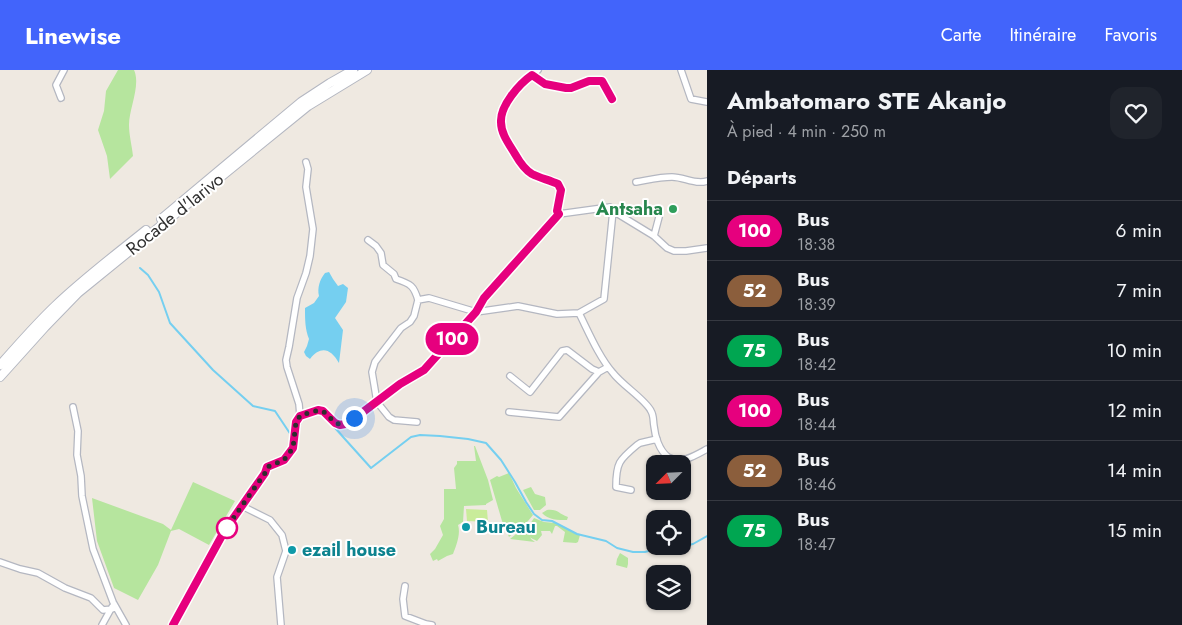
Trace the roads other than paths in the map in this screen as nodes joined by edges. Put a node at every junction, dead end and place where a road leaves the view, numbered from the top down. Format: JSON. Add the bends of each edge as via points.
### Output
{"nodes":[{"id":1,"x":64,"y":70,"type":"edge"},
{"id":2,"x":353,"y":70,"type":"edge"},
{"id":3,"x":367,"y":70,"type":"edge"},
{"id":4,"x":538,"y":70,"type":"edge"},
{"id":5,"x":681,"y":70,"type":"edge"},
{"id":6,"x":532,"y":75,"type":"junction"},
{"id":7,"x":61,"y":98,"type":"dead end"},
{"id":8,"x":612,"y":99,"type":"dead end"},
{"id":9,"x":707,"y":102,"type":"edge"},
{"id":10,"x":306,"y":162,"type":"dead end"},
{"id":11,"x":636,"y":182,"type":"dead end"},
{"id":12,"x":707,"y":182,"type":"edge"},
{"id":13,"x":613,"y":211,"type":"junction"},
{"id":14,"x":559,"y":214,"type":"junction"},
{"id":15,"x":659,"y":217,"type":"dead end"},
{"id":16,"x":654,"y":236,"type":"junction"},
{"id":17,"x":368,"y":240,"type":"dead end"},
{"id":18,"x":707,"y":248,"type":"edge"},
{"id":19,"x":418,"y":300,"type":"junction"},
{"id":20,"x":476,"y":312,"type":"junction"},
{"id":21,"x":579,"y":313,"type":"junction"},
{"id":22,"x":0,"y":365,"type":"edge"},
{"id":23,"x":608,"y":367,"type":"junction"},
{"id":24,"x":600,"y":372,"type":"junction"},
{"id":25,"x":510,"y":376,"type":"dead end"},
{"id":26,"x":0,"y":377,"type":"edge"},
{"id":27,"x":377,"y":402,"type":"junction"},
{"id":28,"x":73,"y":407,"type":"dead end"},
{"id":29,"x":509,"y":412,"type":"dead end"},
{"id":30,"x":300,"y":416,"type":"junction"},
{"id":31,"x":417,"y":422,"type":"dead end"},
{"id":32,"x":657,"y":439,"type":"junction"},
{"id":33,"x":707,"y":449,"type":"edge"},
{"id":34,"x":631,"y":490,"type":"dead end"},
{"id":35,"x":240,"y":508,"type":"junction"},
{"id":36,"x":0,"y":562,"type":"edge"},
{"id":37,"x":404,"y":586,"type":"dead end"},
{"id":38,"x":113,"y":602,"type":"junction"},
{"id":39,"x":112,"y":609,"type":"junction"},
{"id":40,"x":102,"y":625,"type":"edge"},
{"id":41,"x":126,"y":625,"type":"edge"},
{"id":42,"x":173,"y":625,"type":"edge"},
{"id":43,"x":281,"y":625,"type":"edge"},
{"id":44,"x":432,"y":625,"type":"edge"}],
"edges":[{"from":1,"to":7,"type":"street","via":[[56,85]]},
{"from":2,"to":22,"type":"main road","name":"Rocade d'Iarivo","via":[[302,102],[89,275],[39,322]]},
{"from":3,"to":26,"type":"main road","name":"Rocade d'Iarivo","via":[[308,106],[78,293]]},
{"from":4,"to":6,"type":"street"},
{"from":5,"to":9,"type":"street","via":[[691,99]]},
{"from":6,"to":8,"type":"street","via":[[545,84],[566,88],[602,81]]},
{"from":6,"to":14,"type":"street","via":[[524,80],[507,103],[500,122],[506,140],[531,174],[558,184],[561,190]]},
{"from":10,"to":30,"type":"street","via":[[306,187],[313,229],[310,256],[297,298],[286,360]]},
{"from":11,"to":12,"type":"street","via":[[672,177],[700,184]]},
{"from":13,"to":14,"type":"street","via":[[610,207]]},
{"from":13,"to":16,"type":"street"},
{"from":13,"to":21,"type":"street","via":[[604,299]]},
{"from":14,"to":20,"type":"street","via":[[484,298]]},
{"from":15,"to":16,"type":"street"},
{"from":16,"to":18,"type":"street","via":[[674,251]]},
{"from":17,"to":19,"type":"street","via":[[376,246],[383,265],[396,279],[414,288]]},
{"from":19,"to":20,"type":"street","via":[[428,298]]},
{"from":19,"to":27,"type":"street","via":[[410,322],[401,328],[375,362],[372,372]]},
{"from":20,"to":21,"type":"street","via":[[518,306],[557,314]]},
{"from":20,"to":27,"type":"street","via":[[424,370]]},
{"from":21,"to":23,"type":"street"},
{"from":23,"to":24,"type":"street"},
{"from":23,"to":32,"type":"street","via":[[651,410]]},
{"from":24,"to":25,"type":"street","via":[[567,350],[562,351],[530,392]]},
{"from":24,"to":29,"type":"street","via":[[559,417]]},
{"from":27,"to":30,"type":"street","via":[[340,425],[323,411]]},
{"from":27,"to":31,"type":"street","via":[[394,420]]},
{"from":28,"to":38,"type":"street","via":[[78,430],[77,455],[84,510],[93,549]]},
{"from":30,"to":35,"type":"street","via":[[290,453],[284,460],[267,467]]},
{"from":32,"to":33,"type":"street","via":[[664,453],[675,460]]},
{"from":32,"to":34,"type":"street","via":[[637,445],[618,463],[616,487]]},
{"from":35,"to":42,"type":"street"},
{"from":35,"to":43,"type":"street","via":[[270,520],[282,536],[286,551],[277,577]]},
{"from":36,"to":39,"type":"street","via":[[38,574],[91,598],[103,610]]},
{"from":37,"to":44,"type":"street","via":[[405,616]]},
{"from":38,"to":39,"type":"street"},
{"from":38,"to":41,"type":"street"},
{"from":39,"to":40,"type":"street"}]}
